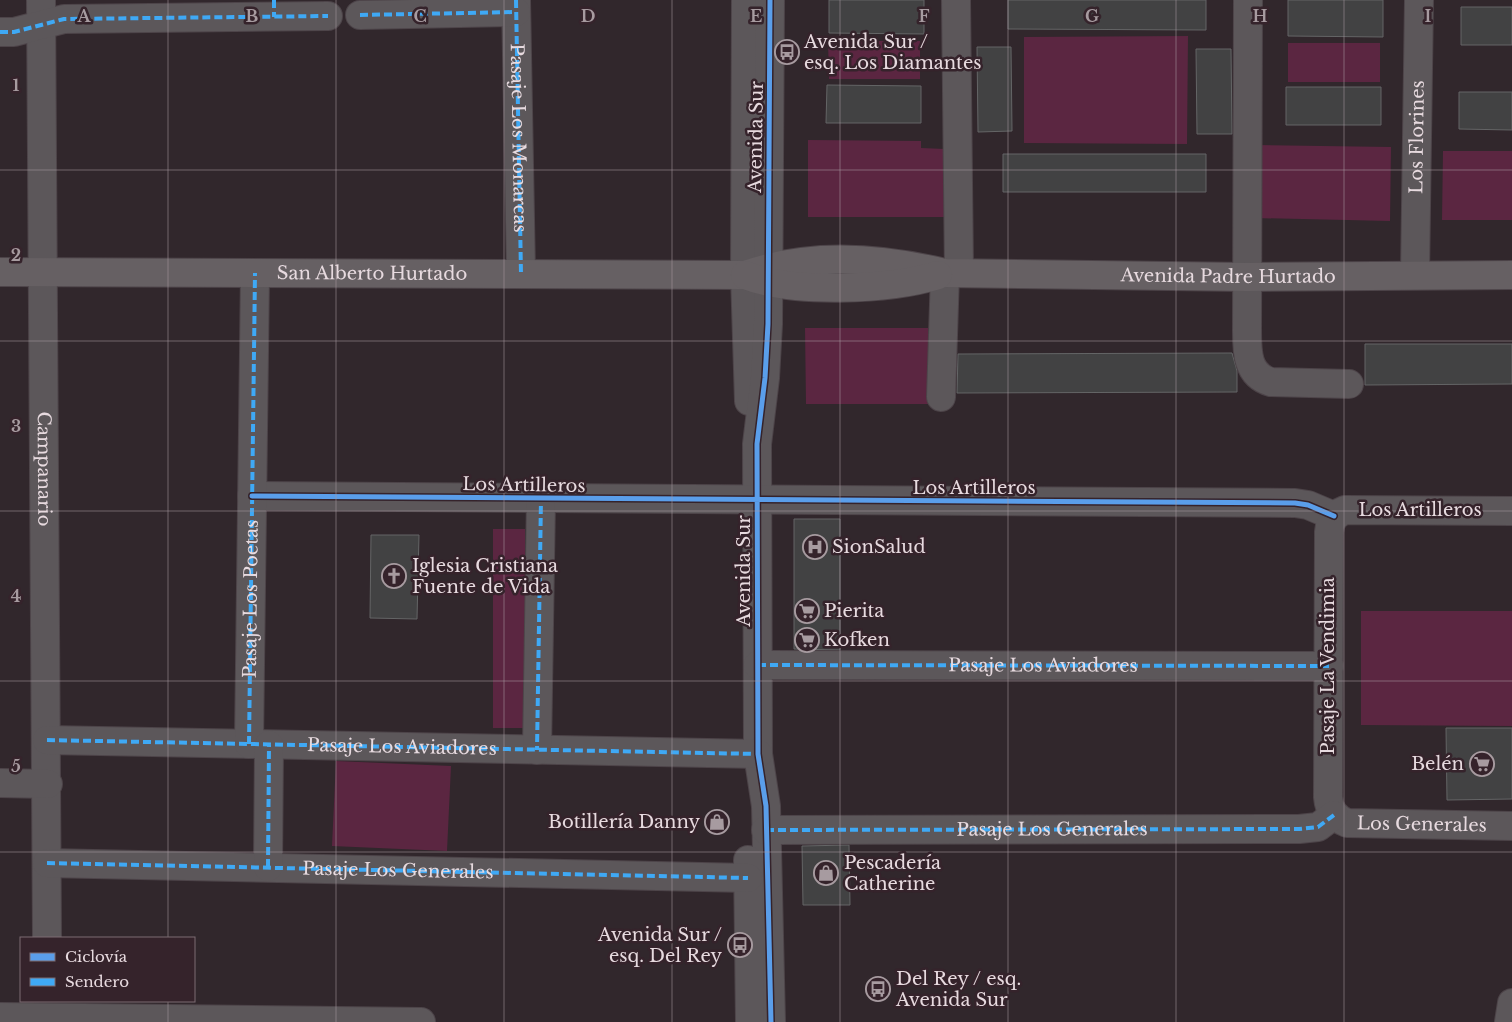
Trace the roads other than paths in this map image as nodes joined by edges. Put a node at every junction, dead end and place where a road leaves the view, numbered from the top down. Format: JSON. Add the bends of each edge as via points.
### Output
{"nodes":[{"id":1,"x":746,"y":0,"type":"edge"},
{"id":2,"x":770,"y":0,"type":"edge"},
{"id":3,"x":956,"y":0,"type":"edge"},
{"id":4,"x":1248,"y":0,"type":"edge"},
{"id":5,"x":1419,"y":0,"type":"edge"},
{"id":6,"x":516,"y":6,"type":"edge"},
{"id":7,"x":274,"y":8,"type":"edge"},
{"id":8,"x":41,"y":13,"type":"edge"},
{"id":9,"x":360,"y":15,"type":"dead end"},
{"id":10,"x":328,"y":16,"type":"dead end"},
{"id":11,"x":0,"y":32,"type":"edge"},
{"id":12,"x":0,"y":272,"type":"edge"},
{"id":13,"x":44,"y":272,"type":"junction"},
{"id":14,"x":255,"y":273,"type":"junction"},
{"id":15,"x":952,"y":273,"type":"junction"},
{"id":16,"x":521,"y":274,"type":"junction"},
{"id":17,"x":760,"y":275,"type":"junction"},
{"id":18,"x":1414,"y":275,"type":"junction"},
{"id":19,"x":1512,"y":276,"type":"edge"},
{"id":20,"x":1247,"y":277,"type":"junction"},
{"id":21,"x":1349,"y":384,"type":"dead end"},
{"id":22,"x":941,"y":397,"type":"dead end"},
{"id":23,"x":252,"y":496,"type":"junction"},
{"id":24,"x":541,"y":499,"type":"junction"},
{"id":25,"x":757,"y":501,"type":"junction"},
{"id":26,"x":1512,"y":511,"type":"edge"},
{"id":27,"x":1334,"y":516,"type":"junction"},
{"id":28,"x":758,"y":665,"type":"junction"},
{"id":29,"x":1329,"y":666,"type":"junction"},
{"id":30,"x":47,"y":740,"type":"junction"},
{"id":31,"x":259,"y":744,"type":"junction"},
{"id":32,"x":536,"y":750,"type":"junction"},
{"id":33,"x":758,"y":754,"type":"junction"},
{"id":34,"x":0,"y":783,"type":"edge"},
{"id":35,"x":48,"y":784,"type":"junction"},
{"id":36,"x":1334,"y":816,"type":"junction"},
{"id":37,"x":1512,"y":826,"type":"edge"},
{"id":38,"x":766,"y":830,"type":"junction"},
{"id":39,"x":47,"y":862,"type":"junction"},
{"id":40,"x":268,"y":867,"type":"junction"},
{"id":41,"x":748,"y":878,"type":"junction"},
{"id":42,"x":47,"y":937,"type":"edge"},
{"id":43,"x":1512,"y":1003,"type":"edge"},
{"id":44,"x":47,"y":1014,"type":"edge"},
{"id":45,"x":0,"y":1017,"type":"edge"},
{"id":46,"x":421,"y":1022,"type":"edge"},
{"id":47,"x":750,"y":1022,"type":"edge"},
{"id":48,"x":771,"y":1022,"type":"edge"},
{"id":49,"x":1509,"y":1022,"type":"edge"}],
"edges":[{"from":1,"to":17,"type":"street","name":"Avenida Sur"},
{"from":2,"to":17,"type":"street","name":"Avenida Sur","via":[[771,121]]},
{"from":3,"to":15,"type":"street"},
{"from":4,"to":20,"type":"street"},
{"from":5,"to":18,"type":"street","name":"Los Florines"},
{"from":6,"to":9,"type":"street"},
{"from":6,"to":16,"type":"street","name":"Pasaje Los Monarcas"},
{"from":7,"to":8,"type":"street","via":[[64,19]]},
{"from":7,"to":10,"type":"street"},
{"from":8,"to":11,"type":"street","via":[[14,32]]},
{"from":8,"to":13,"type":"street","name":"Campanario"},
{"from":12,"to":13,"type":"main road","name":"San Alberto Hurtado"},
{"from":13,"to":14,"type":"main road","name":"San Alberto Hurtado"},
{"from":13,"to":30,"type":"street","name":"Campanario"},
{"from":14,"to":16,"type":"main road","name":"San Alberto Hurtado"},
{"from":14,"to":23,"type":"street","name":"Pasaje Los Poetas"},
{"from":15,"to":17,"type":"main road","name":"Avenida Padre Hurtado","via":[[878,286],[802,287]]},
{"from":15,"to":20,"type":"main road","name":"Avenida Padre Hurtado"},
{"from":15,"to":22,"type":"street"},
{"from":16,"to":17,"type":"main road","name":"San Alberto Hurtado"},
{"from":17,"to":25,"type":"street","name":"Avenida Sur","via":[[748,386],[757,444]]},
{"from":18,"to":19,"type":"main road","name":"Avenida Padre Hurtado"},
{"from":18,"to":20,"type":"main road","name":"Avenida Padre Hurtado"},
{"from":20,"to":21,"type":"street","via":[[1247,347],[1250,365],[1260,379]]},
{"from":23,"to":24,"type":"street","name":"Los Artilleros"},
{"from":23,"to":31,"type":"street","name":"Pasaje Los Poetas"},
{"from":24,"to":25,"type":"street","name":"Los Artilleros"},
{"from":24,"to":32,"type":"street"},
{"from":25,"to":27,"type":"street","name":"Los Artilleros","via":[[1295,503]]},
{"from":25,"to":28,"type":"street","name":"Avenida Sur"},
{"from":26,"to":27,"type":"street","name":"Los Artilleros","via":[[1345,510]]},
{"from":27,"to":29,"type":"street","name":"Pasaje La Vendimia","via":[[1329,532]]},
{"from":28,"to":29,"type":"street","name":"Pasaje Los Aviadores"},
{"from":28,"to":33,"type":"street","name":"Avenida Sur"},
{"from":29,"to":36,"type":"street","name":"Pasaje La Vendimia","via":[[1328,797]]},
{"from":30,"to":31,"type":"street","name":"Pasaje Los Aviadores"},
{"from":30,"to":35,"type":"street","name":"Campanario"},
{"from":31,"to":32,"type":"street","name":"Pasaje Los Aviadores"},
{"from":31,"to":40,"type":"street","name":"Pasaje Los Poetas"},
{"from":32,"to":33,"type":"street","name":"Pasaje Los Aviadores"},
{"from":33,"to":38,"type":"street","name":"Avenida Sur"},
{"from":33,"to":41,"type":"street","name":"Avenida Sur","via":[[750,802]]},
{"from":34,"to":35,"type":"street"},
{"from":35,"to":39,"type":"street","name":"Campanario"},
{"from":36,"to":37,"type":"street","name":"Los Generales","via":[[1354,824]]},
{"from":36,"to":38,"type":"street","name":"Pasaje Los Generales","via":[[1318,827],[1298,829]]},
{"from":38,"to":48,"type":"street","name":"Avenida Sur"},
{"from":39,"to":40,"type":"street","name":"Pasaje Los Generales"},
{"from":39,"to":42,"type":"street","name":"Campanario"},
{"from":40,"to":41,"type":"street","name":"Pasaje Los Generales"},
{"from":41,"to":47,"type":"street","name":"Avenida Sur"},
{"from":43,"to":49,"type":"street"},
{"from":44,"to":45,"type":"street"},
{"from":44,"to":46,"type":"street"}]}
